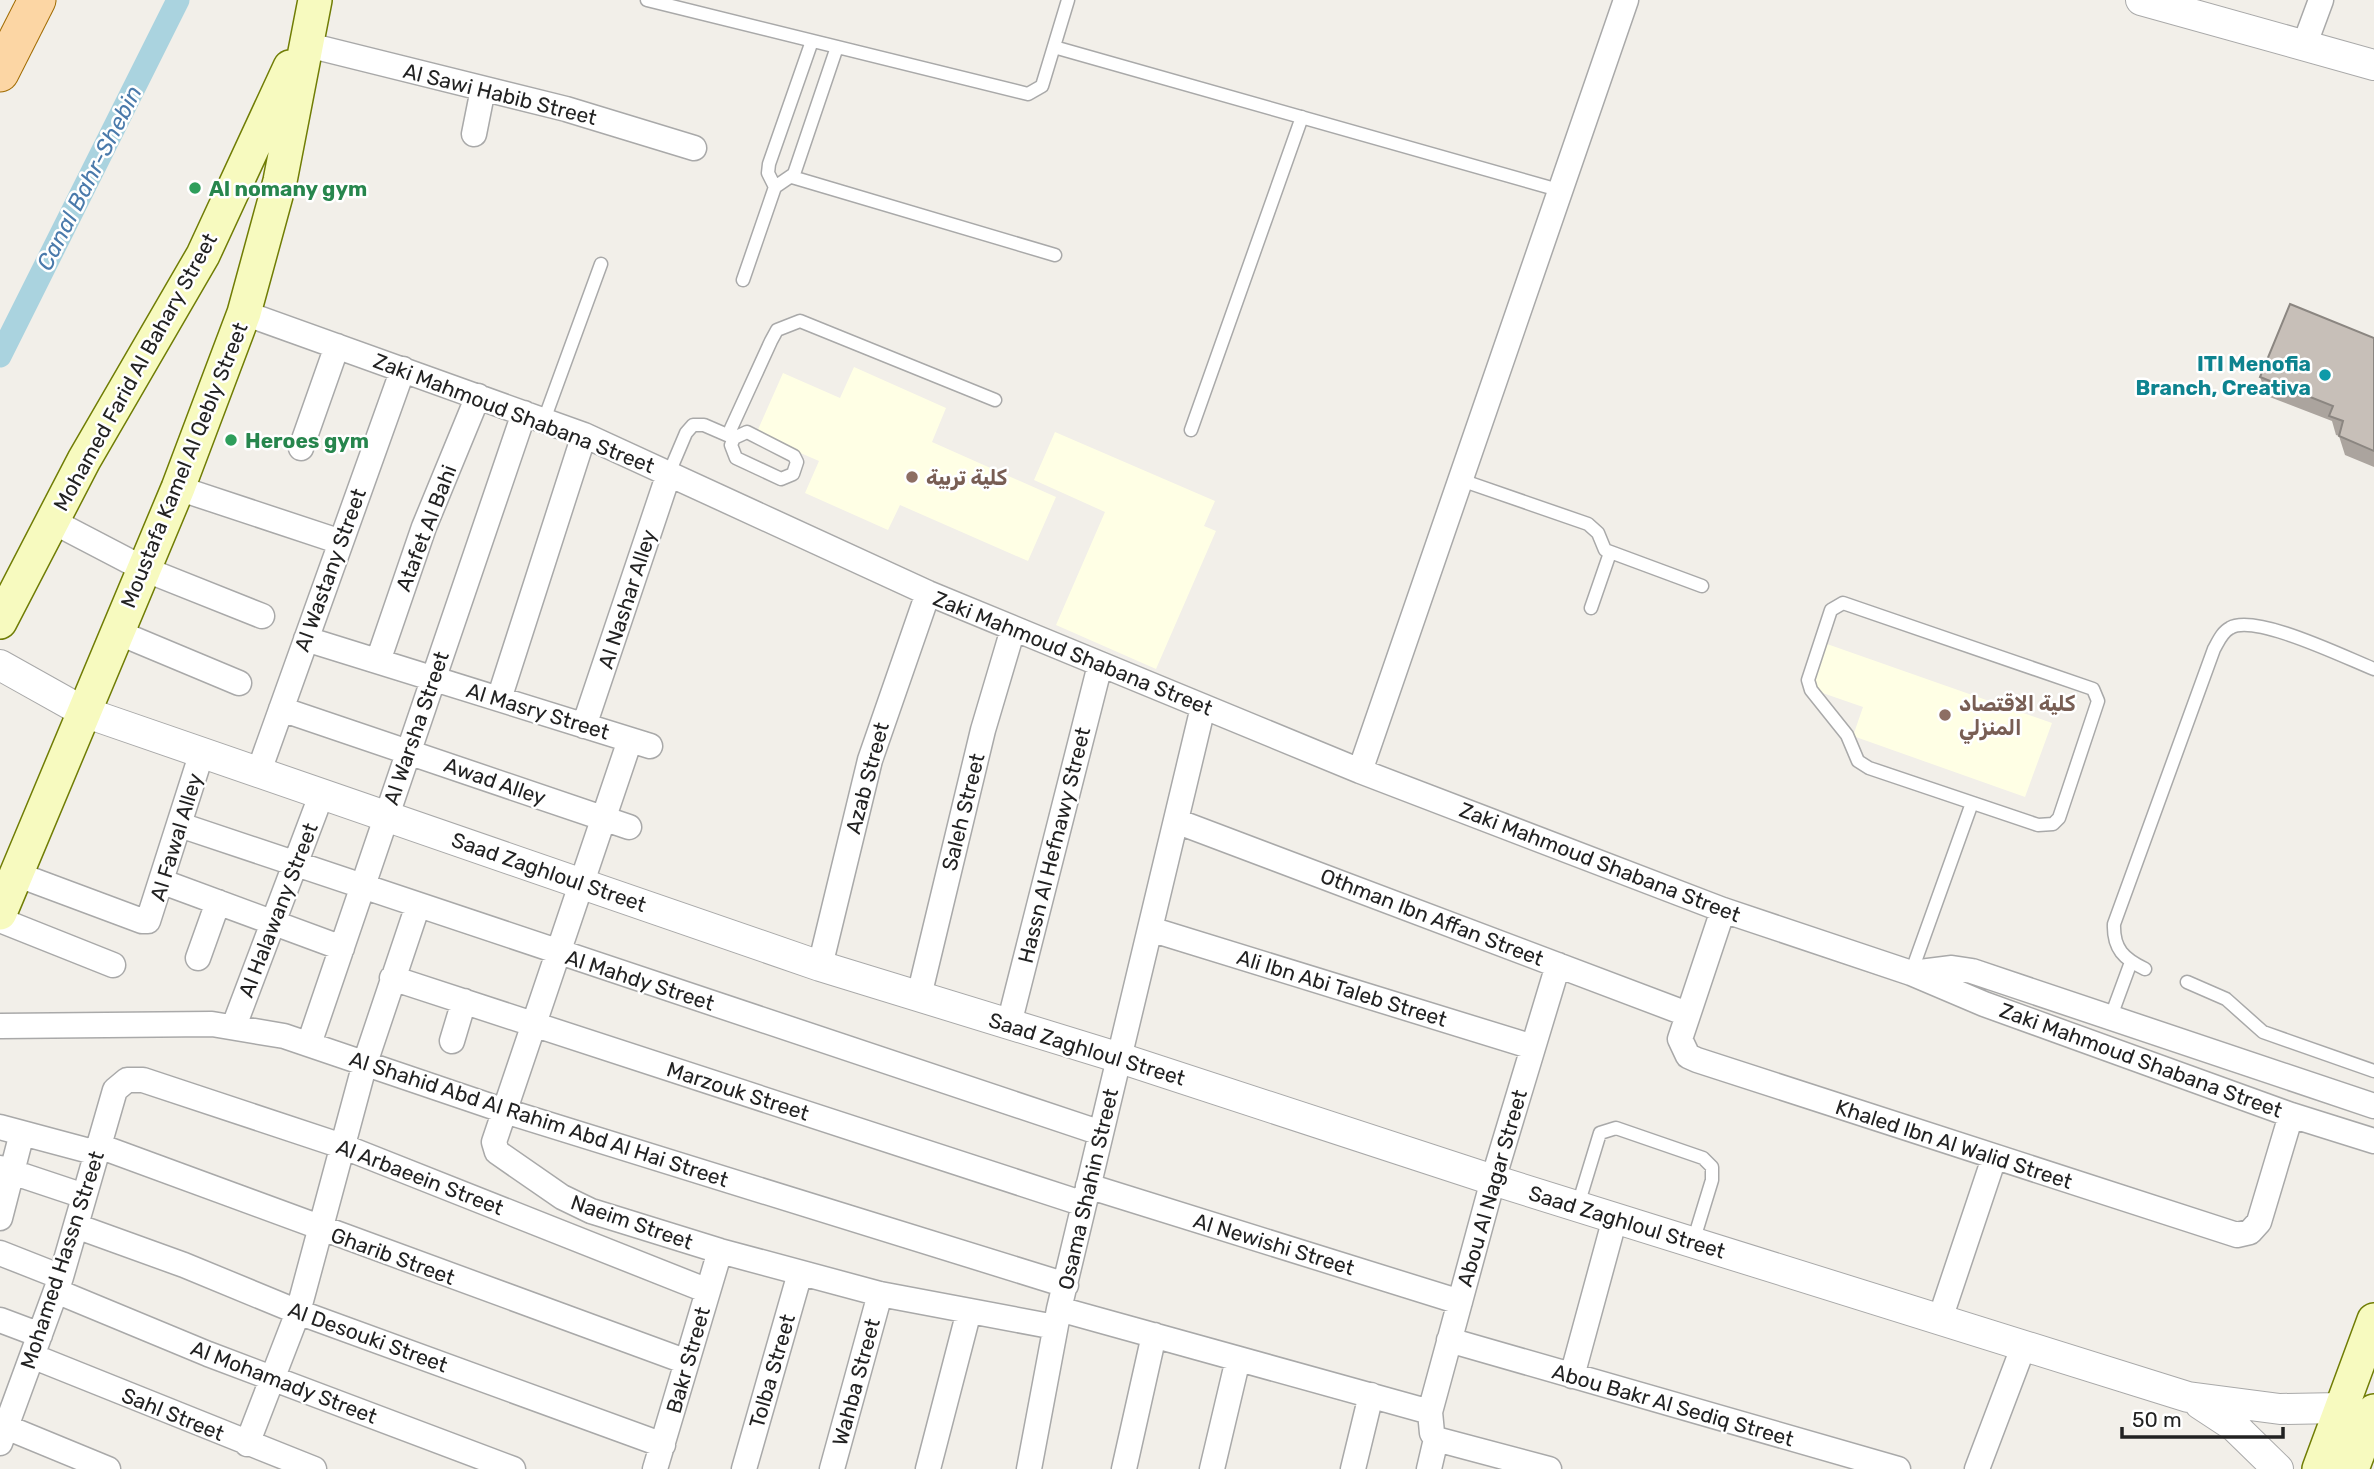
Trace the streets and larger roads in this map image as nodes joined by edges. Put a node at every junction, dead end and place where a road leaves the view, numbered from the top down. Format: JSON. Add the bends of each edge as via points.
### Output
{"nodes":[{"id":1,"x":37,"y":0,"type":"edge"},
{"id":2,"x":315,"y":0,"type":"edge"},
{"id":3,"x":1626,"y":0,"type":"edge"},
{"id":4,"x":2141,"y":0,"type":"edge"},
{"id":5,"x":2321,"y":0,"type":"edge"},
{"id":6,"x":304,"y":44,"type":"junction"},
{"id":7,"x":2304,"y":46,"type":"junction"},
{"id":8,"x":2374,"y":65,"type":"edge"},
{"id":9,"x":0,"y":73,"type":"edge"},
{"id":10,"x":483,"y":89,"type":"junction"},
{"id":11,"x":474,"y":134,"type":"dead end"},
{"id":12,"x":694,"y":148,"type":"dead end"},
{"id":13,"x":244,"y":313,"type":"junction"},
{"id":14,"x":337,"y":346,"type":"junction"},
{"id":15,"x":403,"y":369,"type":"junction"},
{"id":16,"x":478,"y":396,"type":"junction"},
{"id":17,"x":534,"y":416,"type":"junction"},
{"id":18,"x":584,"y":435,"type":"junction"},
{"id":19,"x":301,"y":448,"type":"dead end"},
{"id":20,"x":669,"y":473,"type":"junction"},
{"id":21,"x":178,"y":488,"type":"junction"},
{"id":22,"x":52,"y":521,"type":"junction"},
{"id":23,"x":341,"y":542,"type":"junction"},
{"id":24,"x":144,"y":569,"type":"junction"},
{"id":25,"x":928,"y":593,"type":"junction"},
{"id":26,"x":262,"y":616,"type":"dead end"},
{"id":27,"x":0,"y":622,"type":"edge"},
{"id":28,"x":1013,"y":629,"type":"junction"},
{"id":29,"x":117,"y":632,"type":"junction"},
{"id":30,"x":306,"y":639,"type":"junction"},
{"id":31,"x":378,"y":661,"type":"junction"},
{"id":32,"x":0,"y":665,"type":"edge"},
{"id":33,"x":1100,"y":665,"type":"junction"},
{"id":34,"x":433,"y":678,"type":"junction"},
{"id":35,"x":239,"y":683,"type":"dead end"},
{"id":36,"x":499,"y":699,"type":"junction"},
{"id":37,"x":1203,"y":707,"type":"junction"},
{"id":38,"x":281,"y":709,"type":"junction"},
{"id":39,"x":84,"y":712,"type":"junction"},
{"id":40,"x":584,"y":726,"type":"junction"},
{"id":41,"x":640,"y":743,"type":"joint"},
{"id":42,"x":202,"y":752,"type":"junction"},
{"id":43,"x":408,"y":752,"type":"junction"},
{"id":44,"x":259,"y":771,"type":"junction"},
{"id":45,"x":1360,"y":771,"type":"junction"},
{"id":46,"x":322,"y":793,"type":"junction"},
{"id":47,"x":386,"y":815,"type":"junction"},
{"id":48,"x":603,"y":818,"type":"junction"},
{"id":49,"x":1176,"y":821,"type":"junction"},
{"id":50,"x":180,"y":825,"type":"junction"},
{"id":51,"x":629,"y":827,"type":"dead end"},
{"id":52,"x":295,"y":863,"type":"junction"},
{"id":53,"x":16,"y":874,"type":"junction"},
{"id":54,"x":163,"y":881,"type":"junction"},
{"id":55,"x":580,"y":883,"type":"junction"},
{"id":56,"x":362,"y":886,"type":"junction"},
{"id":57,"x":218,"y":902,"type":"junction"},
{"id":58,"x":418,"y":905,"type":"junction"},
{"id":59,"x":1723,"y":910,"type":"junction"},
{"id":60,"x":0,"y":914,"type":"edge"},
{"id":61,"x":0,"y":920,"type":"edge"},
{"id":62,"x":273,"y":922,"type":"junction"},
{"id":63,"x":1150,"y":929,"type":"junction"},
{"id":64,"x":341,"y":948,"type":"junction"},
{"id":65,"x":557,"y":953,"type":"junction"},
{"id":66,"x":198,"y":958,"type":"dead end"},
{"id":67,"x":113,"y":965,"type":"dead end"},
{"id":68,"x":1559,"y":965,"type":"junction"},
{"id":69,"x":820,"y":966,"type":"junction"},
{"id":70,"x":1911,"y":973,"type":"junction"},
{"id":71,"x":392,"y":978,"type":"junction"},
{"id":72,"x":919,"y":996,"type":"junction"},
{"id":73,"x":464,"y":1001,"type":"junction"},
{"id":74,"x":1687,"y":1014,"type":"junction"},
{"id":75,"x":534,"y":1024,"type":"junction"},
{"id":76,"x":1009,"y":1024,"type":"junction"},
{"id":77,"x":0,"y":1026,"type":"edge"},
{"id":78,"x":234,"y":1026,"type":"junction"},
{"id":79,"x":452,"y":1041,"type":"dead end"},
{"id":80,"x":309,"y":1044,"type":"junction"},
{"id":81,"x":1533,"y":1047,"type":"junction"},
{"id":82,"x":1120,"y":1058,"type":"junction"},
{"id":83,"x":365,"y":1063,"type":"junction"},
{"id":84,"x":127,"y":1080,"type":"joint"},
{"id":85,"x":2374,"y":1106,"type":"edge"},
{"id":86,"x":505,"y":1111,"type":"junction"},
{"id":87,"x":2291,"y":1115,"type":"junction"},
{"id":88,"x":11,"y":1130,"type":"edge"},
{"id":89,"x":1101,"y":1133,"type":"junction"},
{"id":90,"x":2374,"y":1141,"type":"edge"},
{"id":91,"x":342,"y":1146,"type":"junction"},
{"id":92,"x":98,"y":1150,"type":"junction"},
{"id":93,"x":1994,"y":1158,"type":"junction"},
{"id":94,"x":6,"y":1170,"type":"edge"},
{"id":95,"x":1493,"y":1180,"type":"junction"},
{"id":96,"x":1086,"y":1195,"type":"junction"},
{"id":97,"x":84,"y":1196,"type":"junction"},
{"id":98,"x":0,"y":1218,"type":"edge"},
{"id":99,"x":1615,"y":1218,"type":"junction"},
{"id":100,"x":76,"y":1226,"type":"junction"},
{"id":101,"x":323,"y":1230,"type":"junction"},
{"id":102,"x":720,"y":1251,"type":"junction"},
{"id":103,"x":0,"y":1253,"type":"edge"},
{"id":104,"x":800,"y":1273,"type":"junction"},
{"id":105,"x":58,"y":1284,"type":"junction"},
{"id":106,"x":1066,"y":1285,"type":"junction"},
{"id":107,"x":708,"y":1290,"type":"junction"},
{"id":108,"x":880,"y":1294,"type":"junction"},
{"id":109,"x":1460,"y":1302,"type":"junction"},
{"id":110,"x":969,"y":1311,"type":"junction"},
{"id":111,"x":298,"y":1312,"type":"junction"},
{"id":112,"x":1057,"y":1318,"type":"junction"},
{"id":113,"x":1940,"y":1319,"type":"junction"},
{"id":114,"x":0,"y":1320,"type":"edge"},
{"id":115,"x":2374,"y":1320,"type":"edge"},
{"id":116,"x":1154,"y":1335,"type":"junction"},
{"id":117,"x":1449,"y":1340,"type":"junction"},
{"id":118,"x":2024,"y":1345,"type":"junction"},
{"id":119,"x":36,"y":1346,"type":"junction"},
{"id":120,"x":1238,"y":1359,"type":"junction"},
{"id":121,"x":687,"y":1362,"type":"junction"},
{"id":122,"x":1572,"y":1376,"type":"junction"},
{"id":123,"x":11,"y":1378,"type":"edge"},
{"id":124,"x":275,"y":1379,"type":"junction"},
{"id":125,"x":1371,"y":1395,"type":"junction"},
{"id":126,"x":2188,"y":1397,"type":"junction"},
{"id":127,"x":1430,"y":1412,"type":"junction"},
{"id":128,"x":2365,"y":1414,"type":"edge"},
{"id":129,"x":3,"y":1435,"type":"edge"},
{"id":130,"x":1436,"y":1439,"type":"junction"},
{"id":131,"x":247,"y":1444,"type":"junction"},
{"id":132,"x":663,"y":1445,"type":"junction"},
{"id":133,"x":1502,"y":1463,"type":"edge"},
{"id":134,"x":108,"y":1469,"type":"edge"},
{"id":135,"x":314,"y":1469,"type":"edge"},
{"id":136,"x":513,"y":1469,"type":"edge"},
{"id":137,"x":655,"y":1469,"type":"edge"},
{"id":138,"x":744,"y":1469,"type":"edge"},
{"id":139,"x":832,"y":1469,"type":"edge"},
{"id":140,"x":928,"y":1469,"type":"edge"},
{"id":141,"x":1029,"y":1469,"type":"edge"},
{"id":142,"x":1124,"y":1469,"type":"edge"},
{"id":143,"x":1212,"y":1469,"type":"edge"},
{"id":144,"x":1353,"y":1469,"type":"edge"},
{"id":145,"x":1429,"y":1469,"type":"edge"},
{"id":146,"x":1549,"y":1469,"type":"edge"},
{"id":147,"x":1898,"y":1469,"type":"edge"},
{"id":148,"x":1977,"y":1469,"type":"edge"},
{"id":149,"x":2278,"y":1469,"type":"edge"},
{"id":150,"x":2319,"y":1469,"type":"edge"},
{"id":151,"x":2352,"y":1469,"type":"edge"}],
"edges":[{"from":1,"to":9,"type":"main road"},
{"from":2,"to":6,"type":"main road","name":"Moustafa Kamel Al Qebly Street"},
{"from":3,"to":45,"type":"street"},
{"from":4,"to":7,"type":"street"},
{"from":5,"to":7,"type":"street"},
{"from":6,"to":10,"type":"street","name":"Al Sawi Habib Street"},
{"from":6,"to":13,"type":"main road","name":"Moustafa Kamel Al Qebly Street","via":[[280,181]]},
{"from":6,"to":22,"type":"main road","name":"Mohamed Farid Al Bahary Street","via":[[279,87],[203,255]]},
{"from":7,"to":8,"type":"street"},
{"from":10,"to":11,"type":"street"},
{"from":10,"to":12,"type":"street","name":"Al Sawi Habib Street"},
{"from":13,"to":14,"type":"street","name":"Zaki Mahmoud Shabana Street"},
{"from":13,"to":21,"type":"main road","name":"Moustafa Kamel Al Qebly Street"},
{"from":14,"to":15,"type":"street","name":"Zaki Mahmoud Shabana Street"},
{"from":14,"to":19,"type":"street"},
{"from":15,"to":16,"type":"street","name":"Zaki Mahmoud Shabana Street"},
{"from":15,"to":23,"type":"street","name":"Al Wastany Street"},
{"from":16,"to":17,"type":"street","name":"Zaki Mahmoud Shabana Street"},
{"from":16,"to":31,"type":"street","name":"Atafet Al Bahi","via":[[424,527]]},
{"from":17,"to":18,"type":"street","name":"Zaki Mahmoud Shabana Street"},
{"from":17,"to":34,"type":"street","name":"Al Warsha Street"},
{"from":18,"to":20,"type":"street","name":"Zaki Mahmoud Shabana Street"},
{"from":18,"to":36,"type":"street"},
{"from":20,"to":25,"type":"street","name":"Zaki Mahmoud Shabana Street"},
{"from":20,"to":40,"type":"street","name":"Al Nashar Alley"},
{"from":21,"to":23,"type":"street"},
{"from":21,"to":24,"type":"main road","name":"Moustafa Kamel Al Qebly Street"},
{"from":22,"to":24,"type":"street"},
{"from":22,"to":27,"type":"main road","name":"Mohamed Farid Al Bahary Street"},
{"from":23,"to":30,"type":"street","name":"Al Wastany Street"},
{"from":24,"to":26,"type":"street"},
{"from":24,"to":29,"type":"main road","name":"Moustafa Kamel Al Qebly Street"},
{"from":25,"to":28,"type":"street","name":"Zaki Mahmoud Shabana Street"},
{"from":25,"to":69,"type":"street","name":"Azab Street","via":[[873,751]]},
{"from":28,"to":33,"type":"street","name":"Zaki Mahmoud Shabana Street"},
{"from":28,"to":72,"type":"street","name":"Saleh Street","via":[[983,730]]},
{"from":29,"to":35,"type":"street"},
{"from":29,"to":39,"type":"main road","name":"Moustafa Kamel Al Qebly Street"},
{"from":30,"to":31,"type":"street","name":"Al Masry Street"},
{"from":30,"to":38,"type":"street","name":"Al Wastany Street"},
{"from":31,"to":34,"type":"street","name":"Al Masry Street"},
{"from":32,"to":39,"type":"street","name":"Saad Zaghloul Street"},
{"from":33,"to":37,"type":"street","name":"Zaki Mahmoud Shabana Street"},
{"from":33,"to":76,"type":"street","name":"Hassn Al Hefnawy Street"},
{"from":34,"to":36,"type":"street","name":"Al Masry Street"},
{"from":34,"to":43,"type":"street","name":"Al Warsha Street"},
{"from":36,"to":40,"type":"street","name":"Al Masry Street"},
{"from":37,"to":45,"type":"street","name":"Zaki Mahmoud Shabana Street"},
{"from":37,"to":49,"type":"street","name":"Osama Shahin Street"},
{"from":38,"to":43,"type":"street","name":"Awad Alley"},
{"from":38,"to":44,"type":"street","name":"Al Wastany Street"},
{"from":39,"to":42,"type":"street","name":"Saad Zaghloul Street"},
{"from":39,"to":53,"type":"main road","name":"Moustafa Kamel Al Qebly Street"},
{"from":40,"to":41,"type":"street","name":"Al Masry Street"},
{"from":41,"to":48,"type":"street","name":"Naeim Street"},
{"from":42,"to":44,"type":"street","name":"Saad Zaghloul Street"},
{"from":42,"to":50,"type":"street","name":"Al Fawal Alley"},
{"from":43,"to":47,"type":"street","name":"Al Warsha Street"},
{"from":43,"to":48,"type":"street","name":"Awad Alley"},
{"from":44,"to":46,"type":"street","name":"Saad Zaghloul Street"},
{"from":45,"to":59,"type":"street","name":"Zaki Mahmoud Shabana Street"},
{"from":46,"to":47,"type":"street","name":"Saad Zaghloul Street"},
{"from":46,"to":52,"type":"street","name":"Al Halawany Street"},
{"from":47,"to":55,"type":"street","name":"Saad Zaghloul Street"},
{"from":47,"to":56,"type":"street","name":"Al Warsha Street"},
{"from":48,"to":51,"type":"street","name":"Awad Alley"},
{"from":48,"to":55,"type":"street","name":"Naeim Street"},
{"from":49,"to":63,"type":"street","name":"Osama Shahin Street"},
{"from":49,"to":68,"type":"street","name":"Othman Ibn Affan Street"},
{"from":50,"to":52,"type":"street","name":"Al Mahdy Street"},
{"from":50,"to":54,"type":"street","name":"Al Fawal Alley"},
{"from":52,"to":56,"type":"street","name":"Al Mahdy Street"},
{"from":52,"to":62,"type":"street","name":"Al Halawany Street"},
{"from":53,"to":54,"type":"street","name":"Al Fawal Alley","via":[[142,921],[148,921]]},
{"from":53,"to":60,"type":"main road","name":"Moustafa Kamel Al Qebly Street"},
{"from":54,"to":57,"type":"street"},
{"from":55,"to":65,"type":"street","name":"Naeim Street"},
{"from":55,"to":69,"type":"street","name":"Saad Zaghloul Street"},
{"from":56,"to":58,"type":"street","name":"Al Mahdy Street"},
{"from":56,"to":64,"type":"street","name":"Al Warsha Street"},
{"from":57,"to":62,"type":"street"},
{"from":57,"to":66,"type":"street"},
{"from":58,"to":65,"type":"street","name":"Al Mahdy Street"},
{"from":58,"to":71,"type":"street"},
{"from":59,"to":70,"type":"street","name":"Zaki Mahmoud Shabana Street"},
{"from":59,"to":74,"type":"street","name":"Khaled Ibn Al Walid Street"},
{"from":61,"to":67,"type":"street"},
{"from":62,"to":64,"type":"street"},
{"from":62,"to":78,"type":"street","name":"Al Halawany Street"},
{"from":63,"to":81,"type":"street","name":"Ali Ibn Abi Taleb Street"},
{"from":63,"to":82,"type":"street","name":"Osama Shahin Street"},
{"from":64,"to":80,"type":"street","name":"Al Warsha Street"},
{"from":65,"to":75,"type":"street","name":"Naeim Street"},
{"from":65,"to":89,"type":"street","name":"Al Mahdy Street"},
{"from":68,"to":74,"type":"street","name":"Othman Ibn Affan Street"},
{"from":68,"to":81,"type":"street","name":"Abou Al Nagar Street"},
{"from":69,"to":72,"type":"street","name":"Saad Zaghloul Street"},
{"from":70,"to":85,"type":"street","name":"Zaki Mahmoud Shabana Street","via":[[1972,971]]},
{"from":70,"to":87,"type":"street","name":"Zaki Mahmoud Shabana Street"},
{"from":71,"to":73,"type":"street","name":"Marzouk Street"},
{"from":71,"to":83,"type":"street"},
{"from":72,"to":76,"type":"street","name":"Saad Zaghloul Street"},
{"from":73,"to":75,"type":"street","name":"Marzouk Street"},
{"from":73,"to":79,"type":"street"},
{"from":74,"to":93,"type":"street","name":"Khaled Ibn Al Walid Street","via":[[1680,1039],[1682,1048],[1697,1060]]},
{"from":75,"to":86,"type":"street","name":"Naeim Street"},
{"from":75,"to":96,"type":"street","name":"Marzouk Street"},
{"from":76,"to":82,"type":"street","name":"Saad Zaghloul Street"},
{"from":77,"to":78,"type":"street","name":"Al Shahid Abd Al Rahim Abd Al Hai Street"},
{"from":78,"to":80,"type":"street","name":"Al Shahid Abd Al Rahim Abd Al Hai Street"},
{"from":80,"to":83,"type":"street","name":"Al Shahid Abd Al Rahim Abd Al Hai Street"},
{"from":81,"to":95,"type":"street","name":"Abou Al Nagar Street"},
{"from":82,"to":89,"type":"street","name":"Osama Shahin Street"},
{"from":82,"to":95,"type":"street","name":"Saad Zaghloul Street"},
{"from":83,"to":86,"type":"street","name":"Al Shahid Abd Al Rahim Abd Al Hai Street"},
{"from":83,"to":91,"type":"street"},
{"from":84,"to":91,"type":"street","name":"Al Arbaeein Street","via":[[143,1080]]},
{"from":84,"to":92,"type":"street","name":"Mohamed Hassn Street","via":[[115,1090]]},
{"from":86,"to":102,"type":"street","name":"Naeim Street","via":[[494,1142],[497,1152],[562,1197],[591,1211]]},
{"from":86,"to":106,"type":"street","name":"Al Shahid Abd Al Rahim Abd Al Hai Street"},
{"from":87,"to":90,"type":"street","name":"Zaki Mahmoud Shabana Street"},
{"from":87,"to":93,"type":"street","name":"Khaled Ibn Al Walid Street","via":[[2259,1222],[2243,1235]]},
{"from":88,"to":92,"type":"street","name":"Gharib Street"},
{"from":88,"to":94,"type":"street"},
{"from":89,"to":96,"type":"street","name":"Osama Shahin Street"},
{"from":91,"to":101,"type":"street"},
{"from":91,"to":107,"type":"street","name":"Al Arbaeein Street"},
{"from":92,"to":97,"type":"street","name":"Mohamed Hassn Street"},
{"from":92,"to":101,"type":"street","name":"Gharib Street"},
{"from":93,"to":113,"type":"street"},
{"from":94,"to":97,"type":"street"},
{"from":94,"to":98,"type":"street"},
{"from":95,"to":99,"type":"street","name":"Saad Zaghloul Street"},
{"from":95,"to":109,"type":"street","name":"Abou Al Nagar Street"},
{"from":96,"to":106,"type":"street","name":"Osama Shahin Street"},
{"from":96,"to":109,"type":"street","name":"Al Newishi Street"},
{"from":97,"to":100,"type":"street","name":"Mohamed Hassn Street"},
{"from":99,"to":113,"type":"street","name":"Saad Zaghloul Street"},
{"from":99,"to":122,"type":"street"},
{"from":100,"to":105,"type":"street","name":"Mohamed Hassn Street"},
{"from":100,"to":111,"type":"street","name":"Al Desouki Street"},
{"from":101,"to":111,"type":"street"},
{"from":101,"to":121,"type":"street","name":"Gharib Street"},
{"from":102,"to":104,"type":"street","name":"Naeim Street"},
{"from":102,"to":107,"type":"street","name":"Bakr Street"},
{"from":103,"to":105,"type":"street","name":"Al Mohamady Street"},
{"from":104,"to":108,"type":"street","name":"Naeim Street"},
{"from":104,"to":138,"type":"street","name":"Tolba Street"},
{"from":105,"to":119,"type":"street","name":"Mohamed Hassn Street"},
{"from":105,"to":124,"type":"street","name":"Al Mohamady Street"},
{"from":106,"to":112,"type":"street","name":"Osama Shahin Street"},
{"from":107,"to":121,"type":"street","name":"Bakr Street"},
{"from":108,"to":110,"type":"street","name":"Naeim Street"},
{"from":108,"to":139,"type":"street","name":"Wahba Street"},
{"from":109,"to":117,"type":"street","name":"Abou Al Nagar Street"},
{"from":110,"to":112,"type":"street","name":"Naeim Street"},
{"from":110,"to":140,"type":"street"},
{"from":111,"to":124,"type":"street"},
{"from":111,"to":132,"type":"street","name":"Al Desouki Street"},
{"from":112,"to":116,"type":"street"},
{"from":112,"to":141,"type":"street","name":"Osama Shahin Street"},
{"from":113,"to":118,"type":"street","name":"Saad Zaghloul Street"},
{"from":114,"to":119,"type":"street","name":"Sahl Street"},
{"from":115,"to":128,"type":"main road"},
{"from":116,"to":120,"type":"street"},
{"from":116,"to":142,"type":"street"},
{"from":117,"to":122,"type":"street","name":"Abou Bakr Al Sediq Street"},
{"from":117,"to":127,"type":"street","name":"Abou Al Nagar Street"},
{"from":118,"to":126,"type":"street","name":"Saad Zaghloul Street"},
{"from":118,"to":148,"type":"street"},
{"from":119,"to":123,"type":"street","name":"Mohamed Hassn Street"},
{"from":119,"to":131,"type":"street","name":"Sahl Street"},
{"from":120,"to":125,"type":"street"},
{"from":120,"to":143,"type":"street"},
{"from":121,"to":132,"type":"street","name":"Bakr Street"},
{"from":122,"to":147,"type":"street","name":"Abou Bakr Al Sediq Street"},
{"from":123,"to":129,"type":"street","name":"Mohamed Hassn Street"},
{"from":124,"to":131,"type":"street"},
{"from":124,"to":136,"type":"street","name":"Al Mohamady Street"},
{"from":125,"to":127,"type":"street"},
{"from":125,"to":144,"type":"street"},
{"from":126,"to":128,"type":"street","name":"Saad Zaghloul Street","via":[[2259,1408]]},
{"from":126,"to":149,"type":"street","name":"Saad Zaghloul Street","via":[[2235,1427]]},
{"from":127,"to":130,"type":"street"},
{"from":128,"to":150,"type":"main road"},
{"from":128,"to":151,"type":"main road"},
{"from":129,"to":134,"type":"street"},
{"from":130,"to":133,"type":"street"},
{"from":130,"to":145,"type":"street"},
{"from":131,"to":135,"type":"street","name":"Sahl Street"},
{"from":132,"to":137,"type":"street","name":"Bakr Street"},
{"from":133,"to":146,"type":"street"}]}
